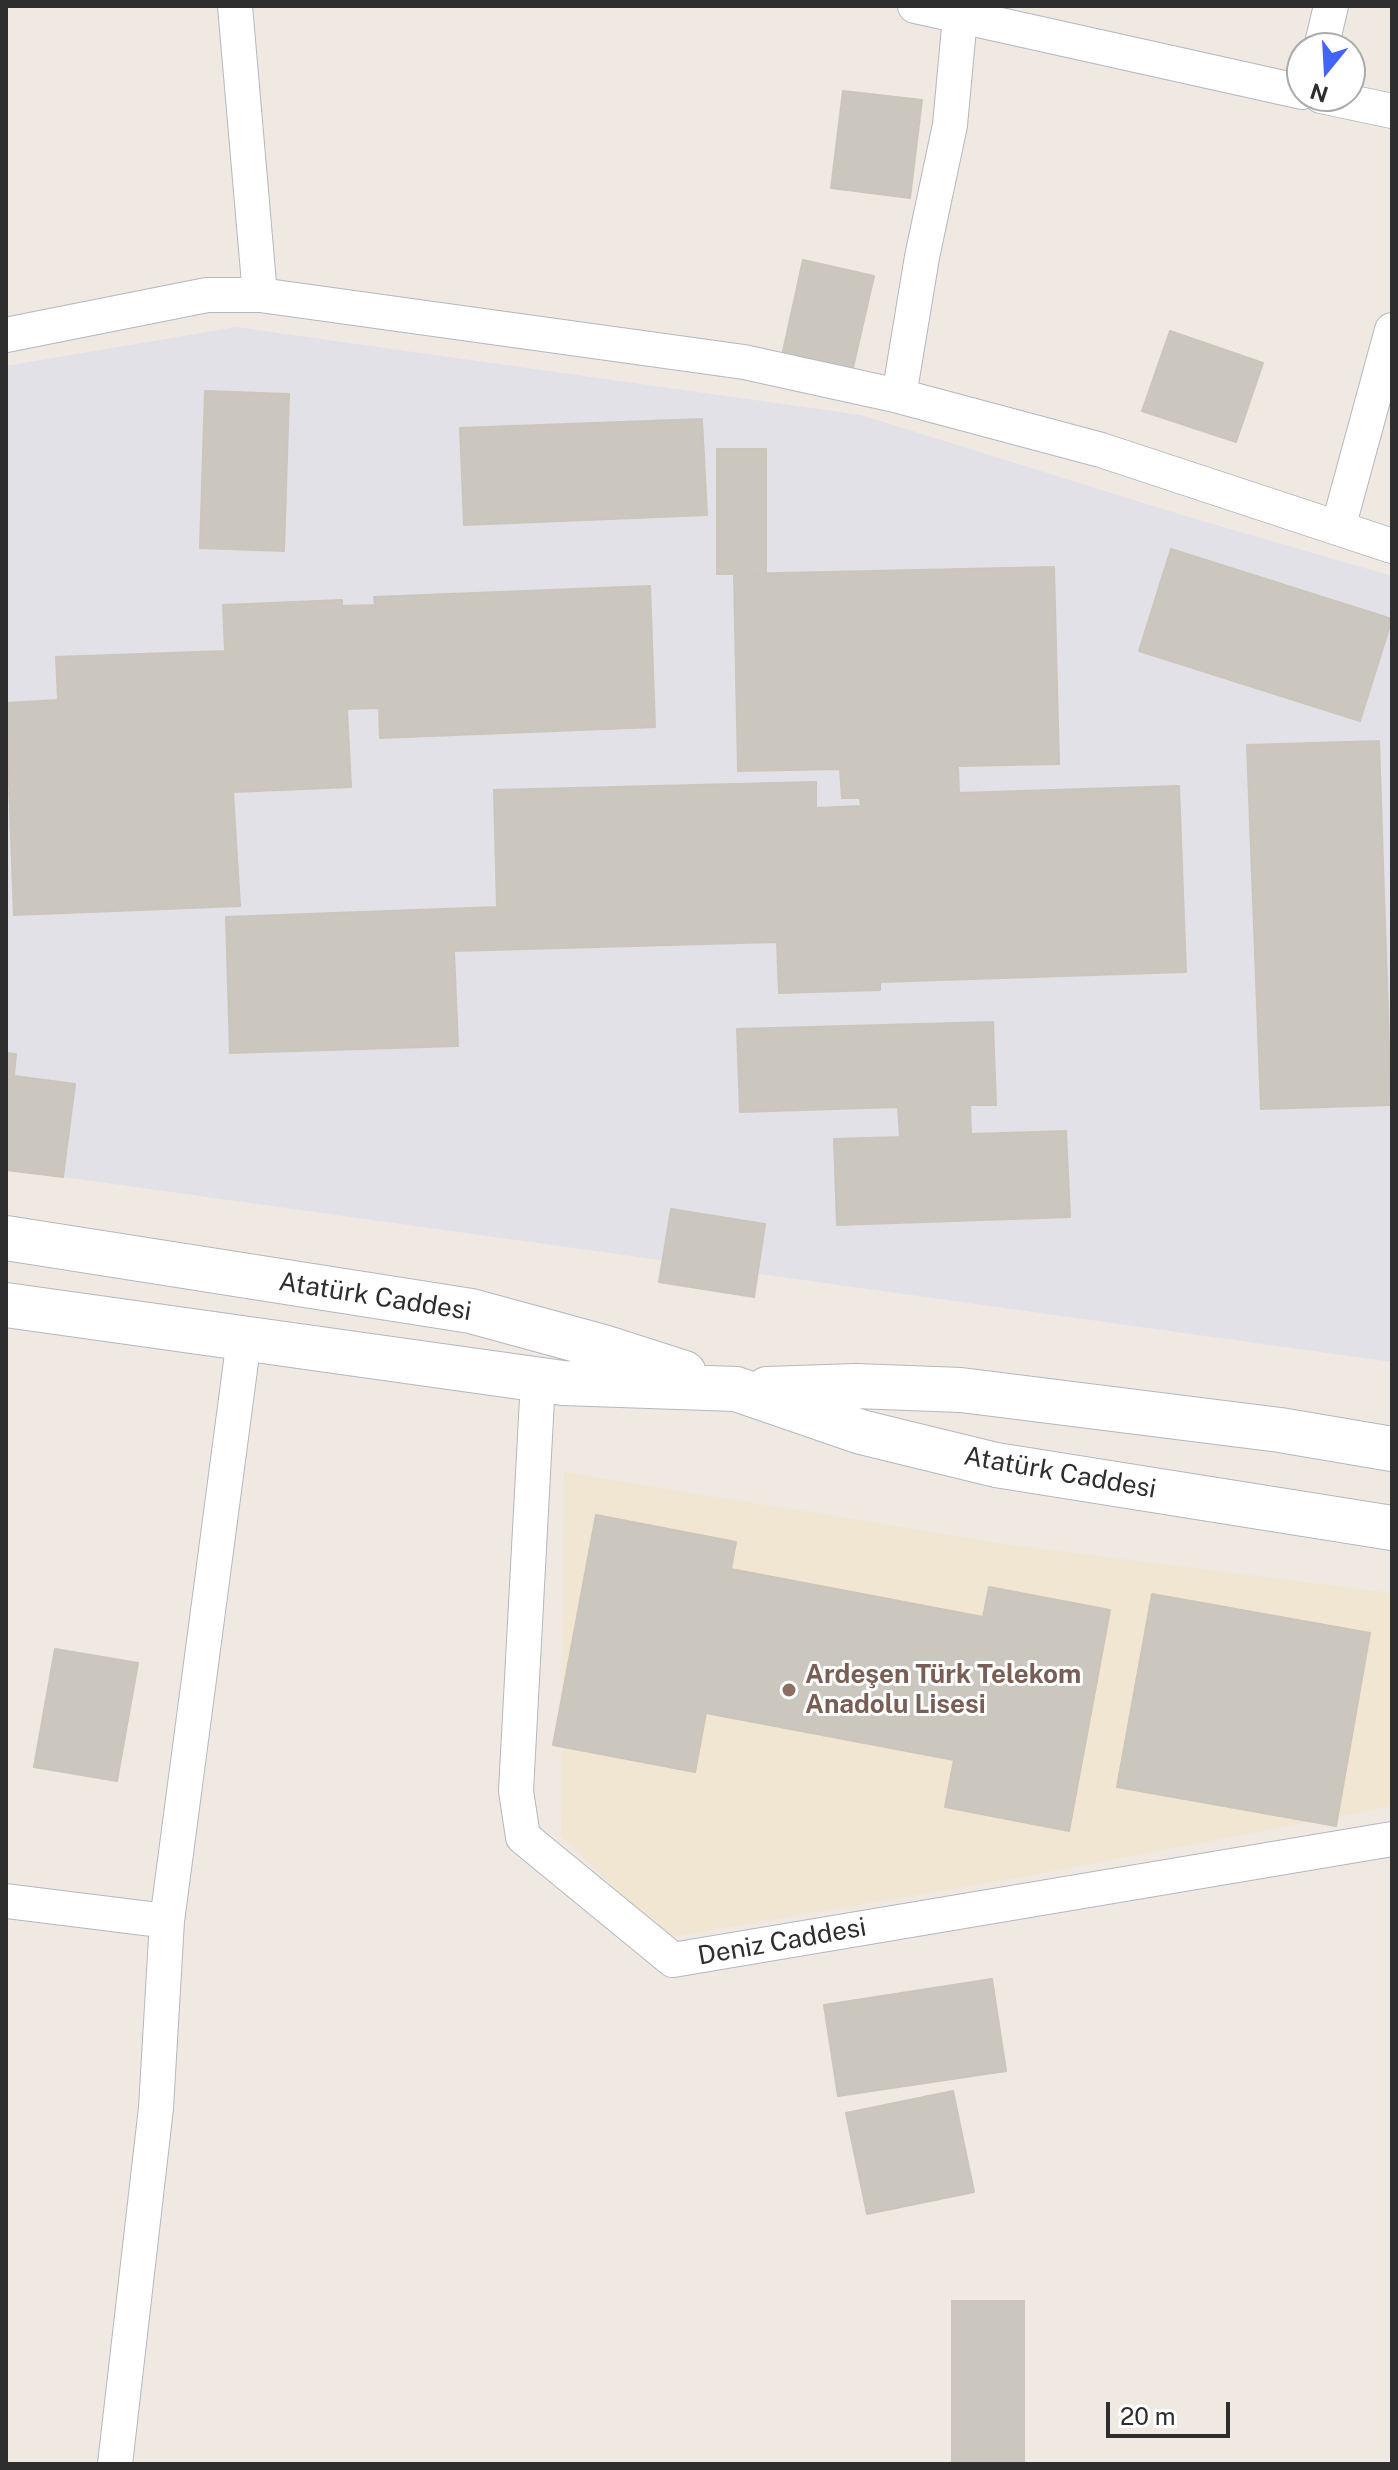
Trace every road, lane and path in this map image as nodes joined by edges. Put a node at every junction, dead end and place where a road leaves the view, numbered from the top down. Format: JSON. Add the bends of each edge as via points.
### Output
{"nodes":[{"id":1,"x":235,"y":6,"type":"edge"},
{"id":2,"x":915,"y":6,"type":"edge"},
{"id":3,"x":1331,"y":6,"type":"edge"},
{"id":4,"x":960,"y":11,"type":"edge"},
{"id":5,"x":1325,"y":32,"type":"edge"},
{"id":6,"x":1286,"y":88,"type":"edge"},
{"id":7,"x":1366,"y":106,"type":"edge"},
{"id":8,"x":1392,"y":111,"type":"edge"},
{"id":9,"x":260,"y":295,"type":"junction"},
{"id":10,"x":1392,"y":330,"type":"edge"},
{"id":11,"x":6,"y":335,"type":"edge"},
{"id":12,"x":899,"y":396,"type":"junction"},
{"id":13,"x":1338,"y":528,"type":"junction"},
{"id":14,"x":1392,"y":546,"type":"edge"},
{"id":15,"x":6,"y":1238,"type":"edge"},
{"id":16,"x":6,"y":1305,"type":"edge"},
{"id":17,"x":244,"y":1339,"type":"junction"},
{"id":18,"x":538,"y":1380,"type":"junction"},
{"id":19,"x":736,"y":1389,"type":"junction"},
{"id":20,"x":1392,"y":1449,"type":"edge"},
{"id":21,"x":1392,"y":1528,"type":"edge"},
{"id":22,"x":1392,"y":1839,"type":"edge"},
{"id":23,"x":6,"y":1901,"type":"edge"},
{"id":24,"x":167,"y":1921,"type":"junction"},
{"id":25,"x":115,"y":2464,"type":"edge"}],
"edges":[{"from":1,"to":9,"type":"street"},
{"from":2,"to":4,"type":"street"},
{"from":3,"to":5,"type":"street"},
{"from":4,"to":6,"type":"street"},
{"from":4,"to":12,"type":"street","via":[[950,125]]},
{"from":7,"to":8,"type":"street"},
{"from":9,"to":11,"type":"street","via":[[207,295]]},
{"from":9,"to":12,"type":"street","via":[[744,362]]},
{"from":10,"to":13,"type":"street"},
{"from":12,"to":13,"type":"street","via":[[1101,450]]},
{"from":13,"to":14,"type":"street"},
{"from":15,"to":19,"type":"main road","name":"Atatürk Caddesi","via":[[471,1311]]},
{"from":16,"to":17,"type":"main road","name":"Atatürk Caddesi"},
{"from":17,"to":18,"type":"main road","name":"Atatürk Caddesi"},
{"from":17,"to":24,"type":"street"},
{"from":18,"to":19,"type":"main road","name":"Atatürk Caddesi"},
{"from":18,"to":22,"type":"street","name":"Deniz Caddesi","via":[[516,1791],[523,1837],[673,1960]]},
{"from":19,"to":20,"type":"main road","name":"Atatürk Caddesi","via":[[961,1390]]},
{"from":19,"to":21,"type":"main road","name":"Atatürk Caddesi","via":[[861,1432],[996,1465]]},
{"from":23,"to":24,"type":"street"},
{"from":24,"to":25,"type":"street","via":[[156,2108]]}]}
